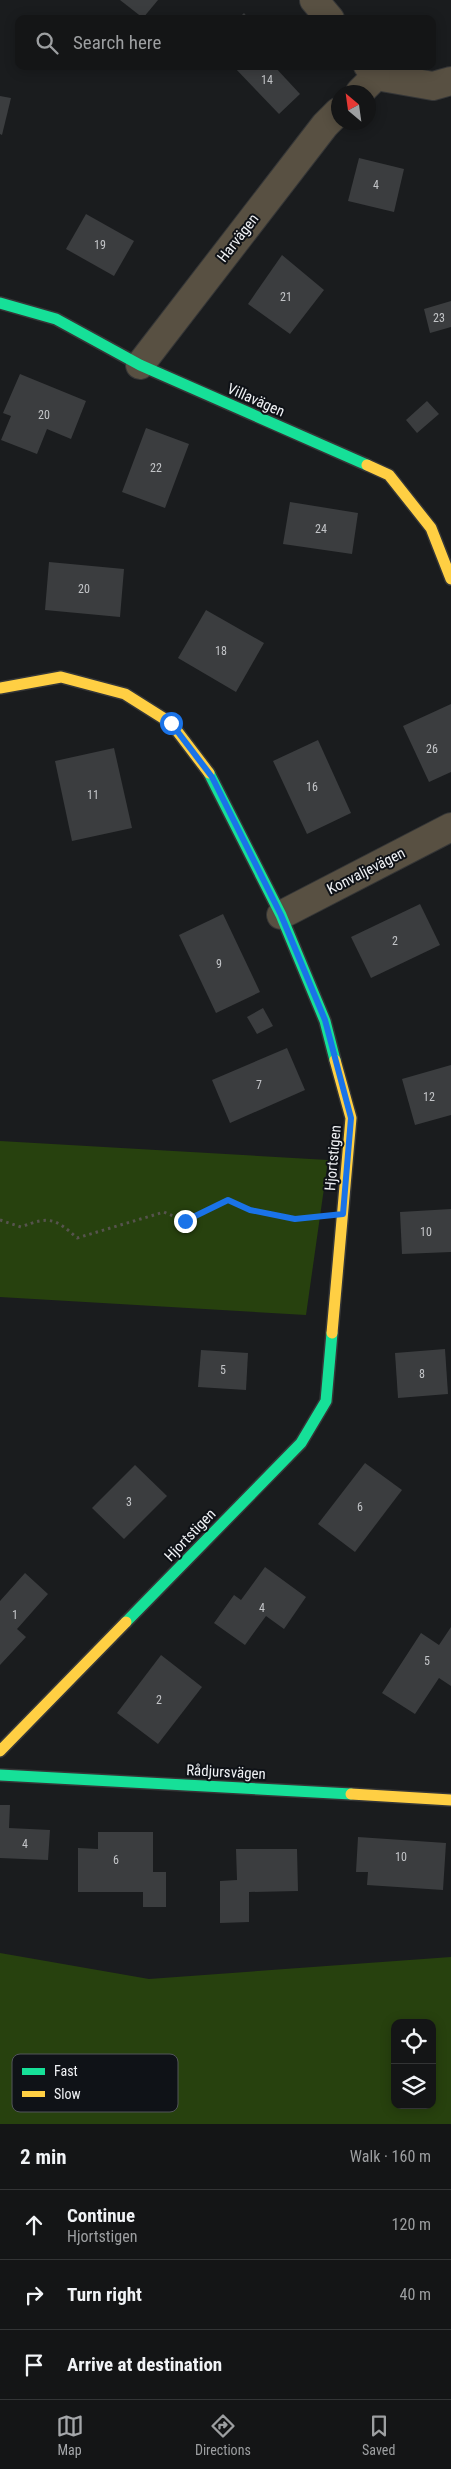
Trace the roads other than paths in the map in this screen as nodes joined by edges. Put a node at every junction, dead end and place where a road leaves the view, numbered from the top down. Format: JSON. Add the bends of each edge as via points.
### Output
{"nodes":[{"id":1,"x":314,"y":0,"type":"edge"},
{"id":2,"x":327,"y":15,"type":"edge"},
{"id":3,"x":368,"y":78,"type":"edge"},
{"id":4,"x":451,"y":82,"type":"edge"},
{"id":5,"x":331,"y":119,"type":"edge"},
{"id":6,"x":0,"y":303,"type":"edge"},
{"id":7,"x":140,"y":365,"type":"junction"},
{"id":8,"x":451,"y":579,"type":"edge"},
{"id":9,"x":0,"y":688,"type":"edge"},
{"id":10,"x":451,"y":827,"type":"edge"},
{"id":11,"x":281,"y":915,"type":"junction"},
{"id":12,"x":0,"y":1751,"type":"edge"},
{"id":13,"x":0,"y":1775,"type":"edge"},
{"id":14,"x":451,"y":1800,"type":"edge"}],
"edges":[{"from":1,"to":2,"type":"street"},
{"from":3,"to":4,"type":"street","via":[[433,86]]},
{"from":5,"to":7,"type":"street","name":"Harvägen"},
{"from":6,"to":7,"type":"street","name":"Villavägen","via":[[56,319]]},
{"from":7,"to":8,"type":"street","name":"Villavägen","via":[[389,475],[431,528]]},
{"from":9,"to":11,"type":"street","name":"Hjortstigen","via":[[61,677],[125,694],[171,723],[212,777]]},
{"from":10,"to":11,"type":"street","name":"Konvaljevägen"},
{"from":11,"to":12,"type":"street","name":"Hjortstigen","via":[[325,1020],[351,1118],[326,1400],[301,1443]]},
{"from":13,"to":14,"type":"street","name":"Rådjursvägen"}]}
